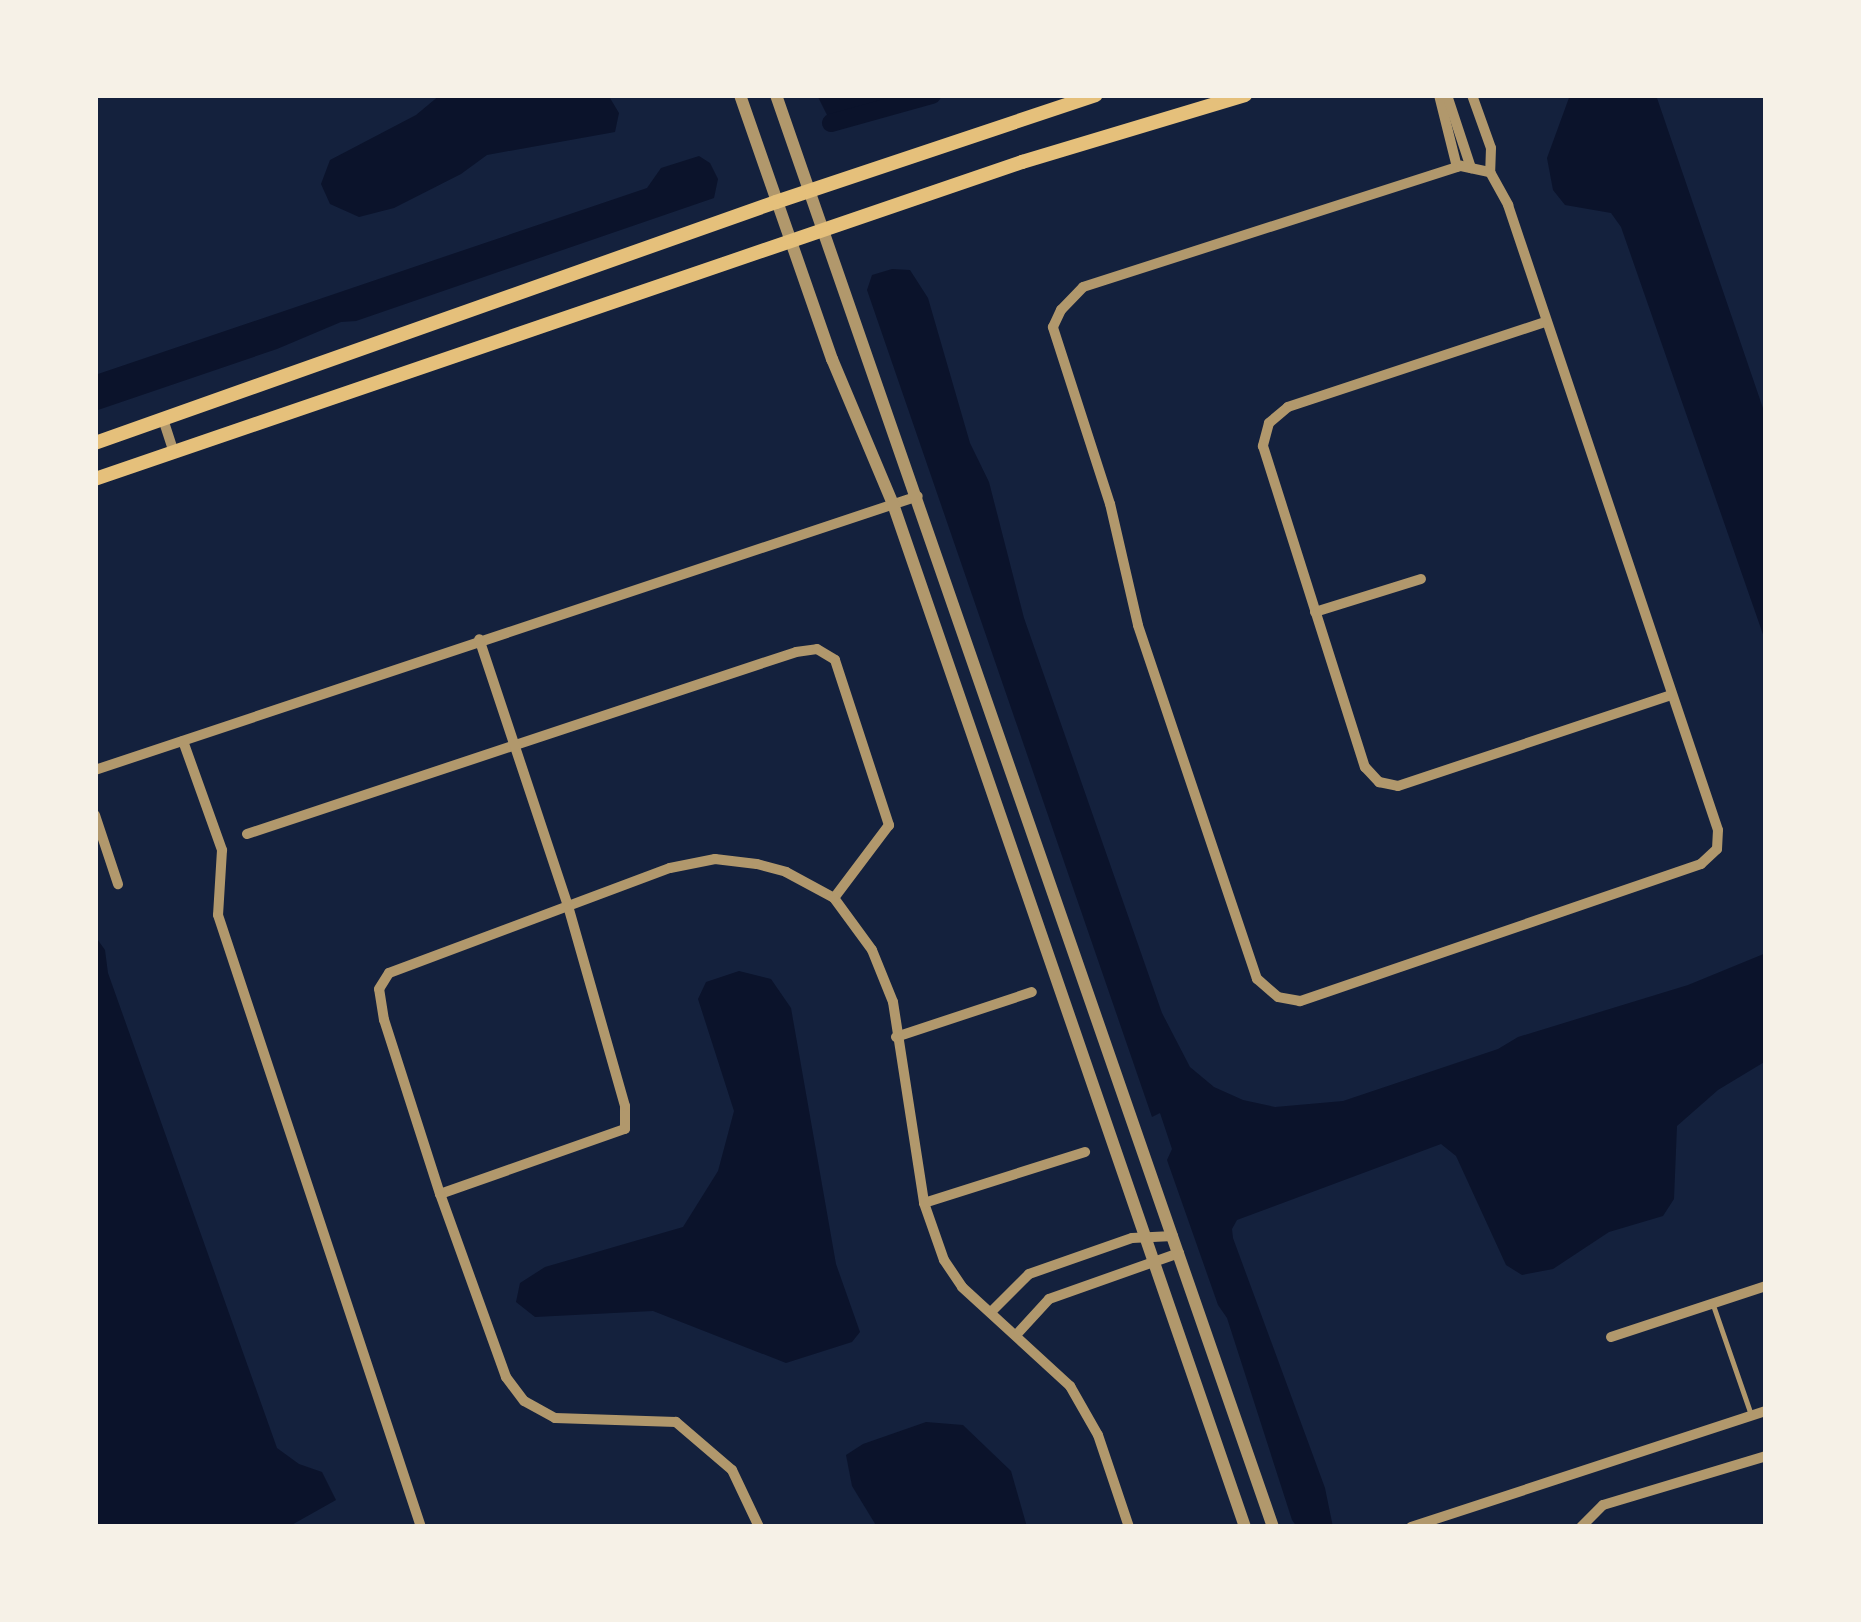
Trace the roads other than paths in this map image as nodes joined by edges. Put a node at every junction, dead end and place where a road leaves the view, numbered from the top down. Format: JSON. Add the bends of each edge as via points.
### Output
{"nodes":[{"id":1,"x":740,"y":95,"type":"edge"},
{"id":2,"x":776,"y":95,"type":"edge"},
{"id":3,"x":1096,"y":95,"type":"edge"},
{"id":4,"x":1246,"y":95,"type":"edge"},
{"id":5,"x":1439,"y":95,"type":"edge"},
{"id":6,"x":1447,"y":95,"type":"edge"},
{"id":7,"x":1472,"y":95,"type":"edge"},
{"id":8,"x":1457,"y":167,"type":"junction"},
{"id":9,"x":1471,"y":168,"type":"junction"},
{"id":10,"x":1490,"y":172,"type":"junction"},
{"id":11,"x":809,"y":191,"type":"junction"},
{"id":12,"x":776,"y":202,"type":"junction"},
{"id":13,"x":822,"y":231,"type":"junction"},
{"id":14,"x":790,"y":242,"type":"junction"},
{"id":15,"x":1545,"y":322,"type":"junction"},
{"id":16,"x":163,"y":419,"type":"junction"},
{"id":17,"x":95,"y":443,"type":"edge"},
{"id":18,"x":174,"y":452,"type":"junction"},
{"id":19,"x":95,"y":479,"type":"edge"},
{"id":20,"x":918,"y":496,"type":"junction"},
{"id":21,"x":892,"y":504,"type":"junction"},
{"id":22,"x":1422,"y":579,"type":"dead end"},
{"id":23,"x":1315,"y":612,"type":"junction"},
{"id":24,"x":479,"y":638,"type":"junction"},
{"id":25,"x":1672,"y":694,"type":"junction"},
{"id":26,"x":183,"y":741,"type":"junction"},
{"id":27,"x":512,"y":746,"type":"junction"},
{"id":28,"x":95,"y":770,"type":"edge"},
{"id":29,"x":95,"y":815,"type":"edge"},
{"id":30,"x":246,"y":834,"type":"dead end"},
{"id":31,"x":118,"y":884,"type":"dead end"},
{"id":32,"x":834,"y":898,"type":"junction"},
{"id":33,"x":567,"y":903,"type":"junction"},
{"id":34,"x":1032,"y":992,"type":"dead end"},
{"id":35,"x":896,"y":1037,"type":"junction"},
{"id":36,"x":1085,"y":1152,"type":"dead end"},
{"id":37,"x":440,"y":1194,"type":"junction"},
{"id":38,"x":924,"y":1203,"type":"junction"},
{"id":39,"x":1174,"y":1236,"type":"junction"},
{"id":40,"x":1146,"y":1238,"type":"junction"},
{"id":41,"x":1180,"y":1253,"type":"junction"},
{"id":42,"x":1154,"y":1262,"type":"junction"},
{"id":43,"x":1766,"y":1286,"type":"edge"},
{"id":44,"x":1712,"y":1305,"type":"junction"},
{"id":45,"x":992,"y":1312,"type":"junction"},
{"id":46,"x":1018,"y":1334,"type":"junction"},
{"id":47,"x":1611,"y":1337,"type":"dead end"},
{"id":48,"x":1766,"y":1411,"type":"edge"},
{"id":49,"x":1751,"y":1416,"type":"junction"},
{"id":50,"x":1766,"y":1456,"type":"edge"},
{"id":51,"x":421,"y":1527,"type":"edge"},
{"id":52,"x":758,"y":1527,"type":"edge"},
{"id":53,"x":1129,"y":1527,"type":"edge"},
{"id":54,"x":1245,"y":1527,"type":"edge"},
{"id":55,"x":1274,"y":1527,"type":"edge"},
{"id":56,"x":1412,"y":1527,"type":"edge"},
{"id":57,"x":1581,"y":1527,"type":"edge"}],
"edges":[{"from":1,"to":12,"type":"street"},
{"from":2,"to":11,"type":"street"},
{"from":3,"to":11,"type":"main road"},
{"from":4,"to":13,"type":"main road"},
{"from":5,"to":8,"type":"street"},
{"from":6,"to":9,"type":"street"},
{"from":7,"to":10,"type":"street","via":[[1491,148]]},
{"from":8,"to":9,"type":"street"},
{"from":8,"to":25,"type":"street","via":[[1083,287],[1053,327],[1110,504],[1138,625],[1257,979],[1278,996],[1300,1001],[1701,864],[1717,849],[1718,830]]},
{"from":9,"to":10,"type":"street"},
{"from":10,"to":15,"type":"street","via":[[1508,205]]},
{"from":11,"to":12,"type":"main road"},
{"from":11,"to":13,"type":"street"},
{"from":12,"to":14,"type":"street"},
{"from":12,"to":16,"type":"main road"},
{"from":13,"to":14,"type":"main road"},
{"from":13,"to":20,"type":"street"},
{"from":14,"to":18,"type":"main road"},
{"from":14,"to":21,"type":"street"},
{"from":15,"to":23,"type":"street","via":[[1288,406],[1269,423],[1263,446]]},
{"from":15,"to":25,"type":"street"},
{"from":16,"to":17,"type":"main road"},
{"from":16,"to":18,"type":"street"},
{"from":18,"to":19,"type":"main road"},
{"from":20,"to":21,"type":"street"},
{"from":20,"to":39,"type":"street"},
{"from":21,"to":24,"type":"street"},
{"from":21,"to":40,"type":"street"},
{"from":22,"to":23,"type":"street"},
{"from":23,"to":25,"type":"street","via":[[1365,766],[1378,782],[1398,786]]},
{"from":24,"to":26,"type":"street"},
{"from":24,"to":27,"type":"street"},
{"from":26,"to":28,"type":"street"},
{"from":26,"to":51,"type":"street","via":[[222,850],[218,916]]},
{"from":27,"to":30,"type":"street"},
{"from":27,"to":32,"type":"street","via":[[817,649],[835,660],[889,825]]},
{"from":27,"to":33,"type":"street"},
{"from":29,"to":31,"type":"street"},
{"from":32,"to":33,"type":"street","via":[[786,872],[715,859]]},
{"from":32,"to":35,"type":"street","via":[[872,950],[893,1002]]},
{"from":33,"to":37,"type":"street","via":[[388,973],[380,989]]},
{"from":33,"to":37,"type":"street","via":[[625,1106],[625,1129]]},
{"from":34,"to":35,"type":"street"},
{"from":35,"to":38,"type":"street"},
{"from":36,"to":38,"type":"street"},
{"from":37,"to":52,"type":"street","via":[[506,1377],[524,1401],[555,1418],[676,1422],[732,1470]]},
{"from":38,"to":45,"type":"street","via":[[944,1260]]},
{"from":39,"to":40,"type":"street"},
{"from":39,"to":41,"type":"street"},
{"from":40,"to":42,"type":"street"},
{"from":40,"to":45,"type":"street","via":[[1030,1274]]},
{"from":41,"to":42,"type":"street"},
{"from":41,"to":55,"type":"street"},
{"from":42,"to":46,"type":"street","via":[[1049,1299]]},
{"from":42,"to":54,"type":"street"},
{"from":43,"to":44,"type":"street"},
{"from":44,"to":47,"type":"street"},
{"from":44,"to":49,"type":"lane"},
{"from":45,"to":46,"type":"street"},
{"from":46,"to":53,"type":"street","via":[[1070,1386],[1098,1435]]},
{"from":48,"to":49,"type":"street"},
{"from":49,"to":56,"type":"street"},
{"from":50,"to":57,"type":"street","via":[[1604,1505]]}]}
